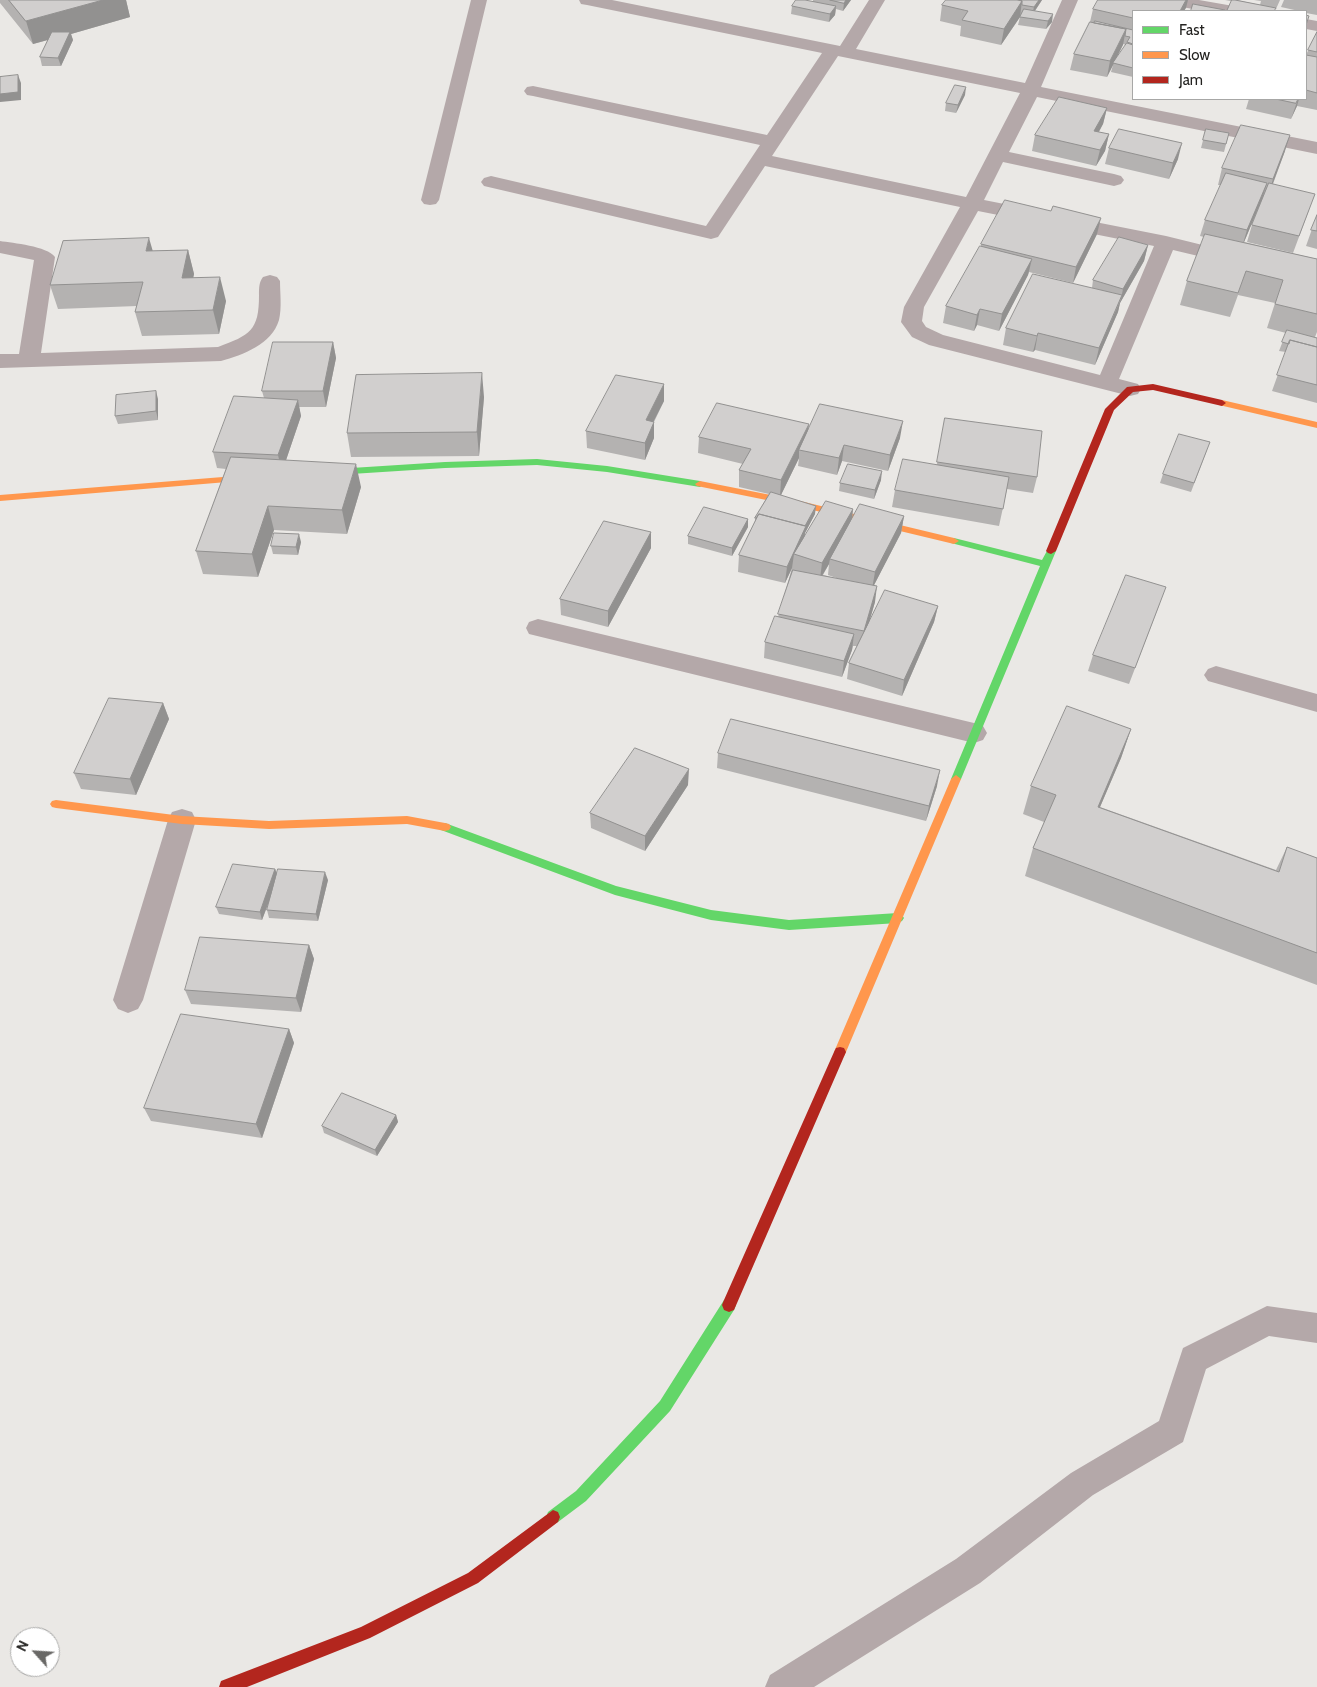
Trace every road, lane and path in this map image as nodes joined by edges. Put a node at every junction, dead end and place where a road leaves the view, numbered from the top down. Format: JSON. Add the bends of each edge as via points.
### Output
{"nodes":[{"id":1,"x":479,"y":0,"type":"edge"},
{"id":2,"x":587,"y":0,"type":"edge"},
{"id":3,"x":877,"y":0,"type":"edge"},
{"id":4,"x":1070,"y":0,"type":"edge"},
{"id":5,"x":1170,"y":0,"type":"edge"},
{"id":6,"x":1227,"y":10,"type":"edge"},
{"id":7,"x":839,"y":51,"type":"junction"},
{"id":8,"x":1031,"y":90,"type":"junction"},
{"id":9,"x":533,"y":91,"type":"dead end"},
{"id":10,"x":772,"y":142,"type":"junction"},
{"id":11,"x":1317,"y":148,"type":"edge"},
{"id":12,"x":998,"y":154,"type":"junction"},
{"id":13,"x":760,"y":159,"type":"junction"},
{"id":14,"x":1114,"y":180,"type":"dead end"},
{"id":15,"x":491,"y":182,"type":"dead end"},
{"id":16,"x":430,"y":200,"type":"dead end"},
{"id":17,"x":972,"y":204,"type":"junction"},
{"id":18,"x":1166,"y":242,"type":"junction"},
{"id":19,"x":0,"y":247,"type":"edge"},
{"id":20,"x":1251,"y":262,"type":"edge"},
{"id":21,"x":270,"y":282,"type":"dead end"},
{"id":22,"x":29,"y":359,"type":"junction"},
{"id":23,"x":0,"y":361,"type":"edge"},
{"id":24,"x":1107,"y":383,"type":"junction"},
{"id":25,"x":1130,"y":389,"type":"junction"},
{"id":26,"x":1317,"y":425,"type":"edge"},
{"id":27,"x":306,"y":474,"type":"edge"},
{"id":28,"x":268,"y":476,"type":"edge"},
{"id":29,"x":0,"y":498,"type":"edge"},
{"id":30,"x":1044,"y":564,"type":"junction"},
{"id":31,"x":538,"y":628,"type":"dead end"},
{"id":32,"x":1216,"y":675,"type":"dead end"},
{"id":33,"x":1317,"y":703,"type":"edge"},
{"id":34,"x":974,"y":733,"type":"junction"},
{"id":35,"x":56,"y":804,"type":"dead end"},
{"id":36,"x":182,"y":820,"type":"junction"},
{"id":37,"x":898,"y":918,"type":"junction"},
{"id":38,"x":128,"y":1000,"type":"dead end"},
{"id":39,"x":1317,"y":1328,"type":"edge"},
{"id":40,"x":232,"y":1684,"type":"edge"},
{"id":41,"x":782,"y":1687,"type":"edge"}],
"edges":[{"from":1,"to":16,"type":"lane"},
{"from":2,"to":7,"type":"street"},
{"from":3,"to":7,"type":"street"},
{"from":4,"to":8,"type":"street"},
{"from":5,"to":6,"type":"street"},
{"from":7,"to":8,"type":"street"},
{"from":7,"to":10,"type":"street"},
{"from":8,"to":11,"type":"street"},
{"from":8,"to":12,"type":"street"},
{"from":9,"to":10,"type":"street"},
{"from":10,"to":13,"type":"street"},
{"from":12,"to":14,"type":"street"},
{"from":12,"to":17,"type":"street"},
{"from":13,"to":15,"type":"street","via":[[711,233]]},
{"from":13,"to":17,"type":"street"},
{"from":17,"to":18,"type":"street"},
{"from":17,"to":24,"type":"street","via":[[914,308],[911,322],[919,332],[936,340]]},
{"from":18,"to":20,"type":"street"},
{"from":18,"to":24,"type":"street"},
{"from":19,"to":22,"type":"street","via":[[25,250],[44,257]]},
{"from":21,"to":22,"type":"street","via":[[268,321],[243,346],[221,354]]},
{"from":22,"to":23,"type":"street"},
{"from":24,"to":25,"type":"street"},
{"from":25,"to":26,"type":"street","via":[[1153,386]]},
{"from":25,"to":30,"type":"street","via":[[1110,409]]},
{"from":27,"to":30,"type":"street","via":[[542,462],[648,475],[766,496],[875,520]]},
{"from":28,"to":29,"type":"street"},
{"from":30,"to":34,"type":"street"},
{"from":31,"to":34,"type":"street"},
{"from":32,"to":33,"type":"lane"},
{"from":34,"to":37,"type":"street"},
{"from":35,"to":36,"type":"street"},
{"from":36,"to":37,"type":"street","via":[[269,825],[407,820],[446,828],[615,890],[711,915],[789,925]]},
{"from":36,"to":38,"type":"street"},
{"from":37,"to":40,"type":"street","via":[[726,1313],[664,1406],[581,1496],[473,1578],[366,1633]]},
{"from":39,"to":41,"type":"lane","via":[[1267,1321],[1194,1360],[1172,1431],[1082,1484],[968,1571]]}]}
